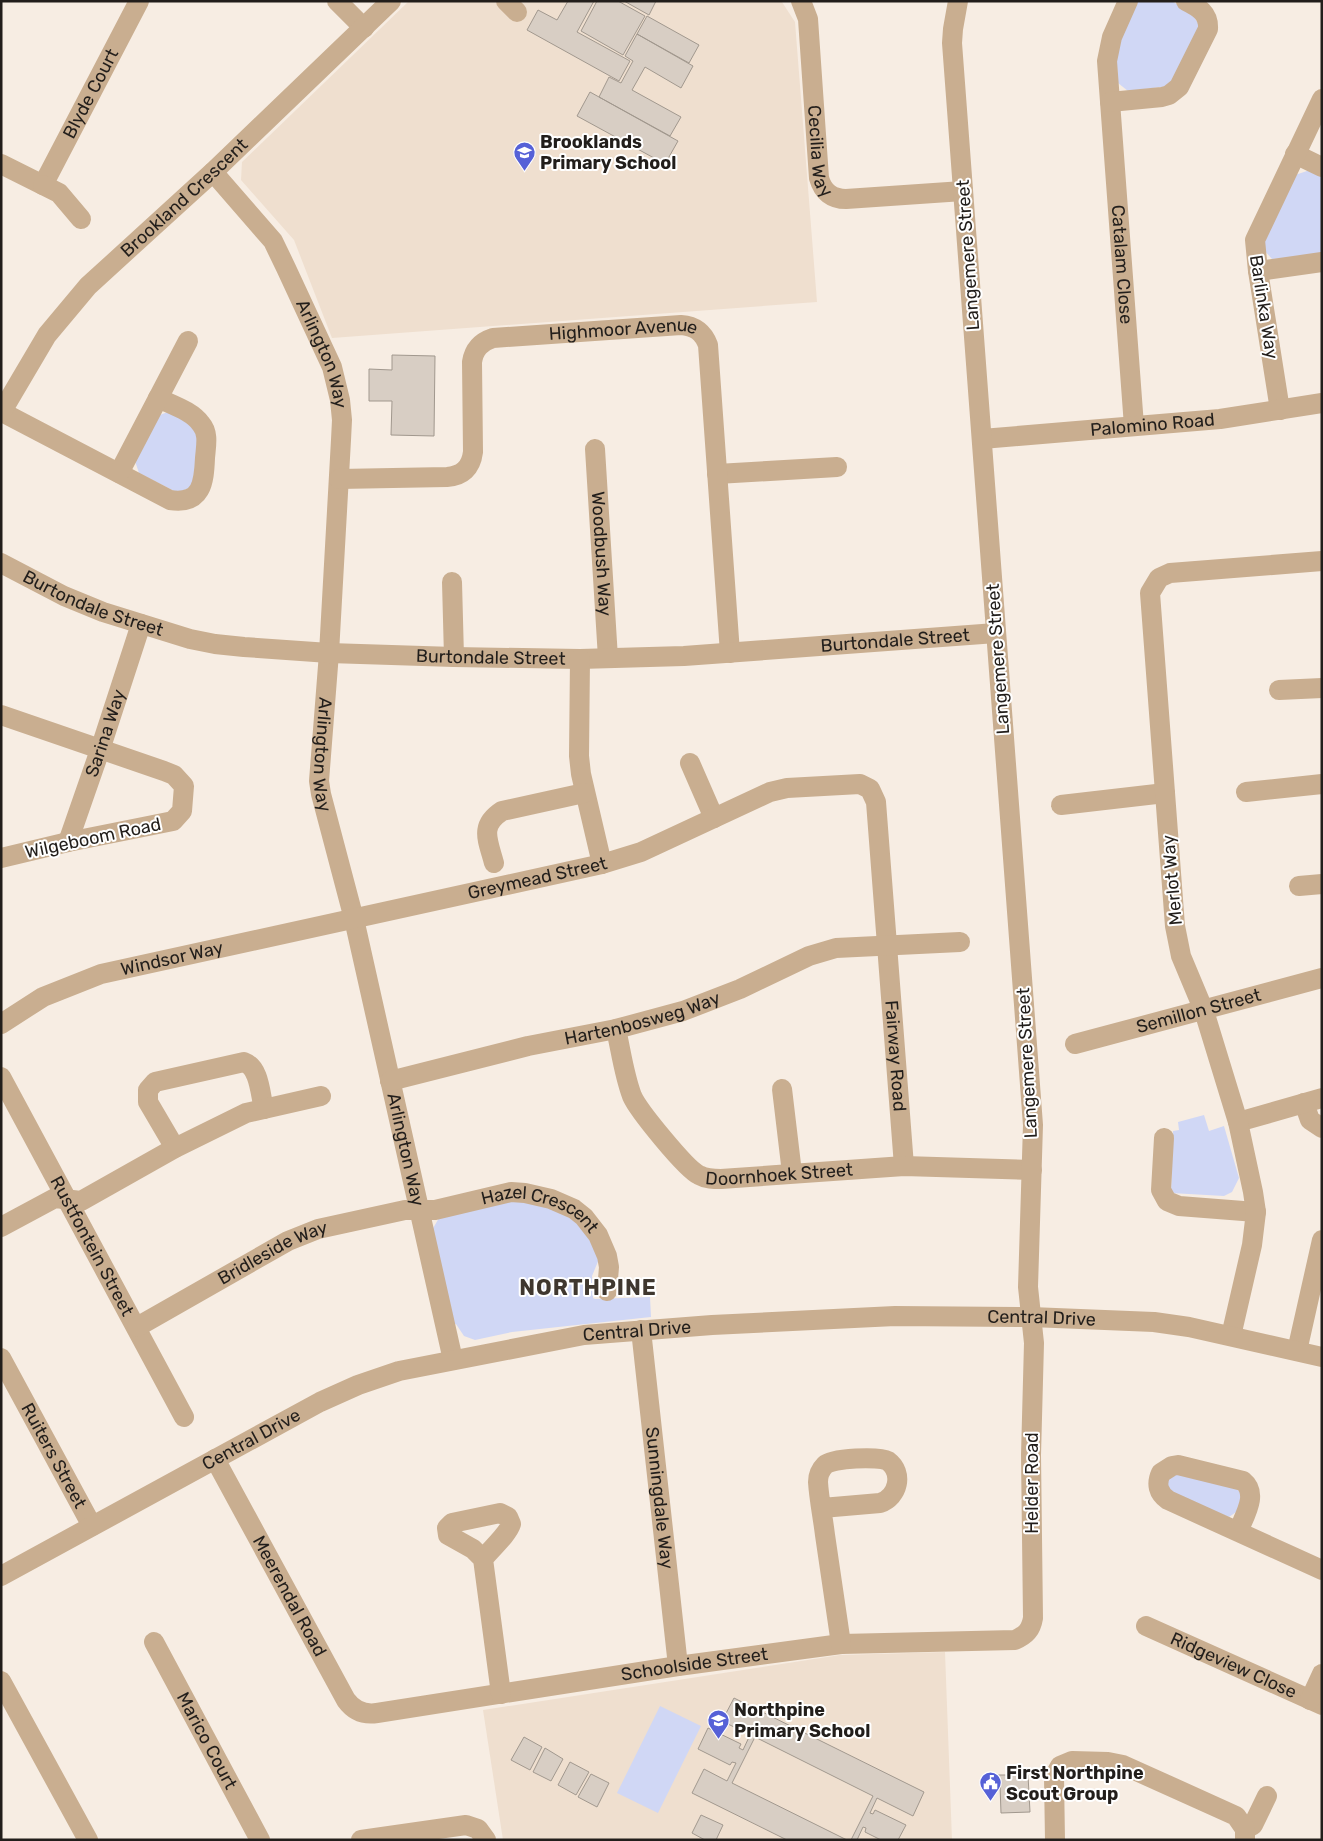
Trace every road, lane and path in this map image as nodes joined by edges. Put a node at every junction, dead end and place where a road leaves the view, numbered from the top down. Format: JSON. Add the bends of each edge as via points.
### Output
{"nodes":[{"id":1,"x":140,"y":1,"type":"edge"},
{"id":2,"x":337,"y":1,"type":"edge"},
{"id":3,"x":391,"y":1,"type":"edge"},
{"id":4,"x":800,"y":1,"type":"edge"},
{"id":5,"x":958,"y":1,"type":"edge"},
{"id":6,"x":1128,"y":1,"type":"edge"},
{"id":7,"x":1186,"y":1,"type":"edge"},
{"id":8,"x":364,"y":28,"type":"junction"},
{"id":9,"x":1322,"y":99,"type":"edge"},
{"id":10,"x":1110,"y":102,"type":"junction"},
{"id":11,"x":1295,"y":154,"type":"junction"},
{"id":12,"x":1,"y":164,"type":"edge"},
{"id":13,"x":1322,"y":166,"type":"edge"},
{"id":14,"x":213,"y":172,"type":"junction"},
{"id":15,"x":43,"y":185,"type":"junction"},
{"id":16,"x":963,"y":191,"type":"junction"},
{"id":17,"x":81,"y":218,"type":"dead end"},
{"id":18,"x":1322,"y":262,"type":"edge"},
{"id":19,"x":1258,"y":271,"type":"junction"},
{"id":20,"x":188,"y":341,"type":"dead end"},
{"id":21,"x":158,"y":398,"type":"junction"},
{"id":22,"x":1322,"y":403,"type":"edge"},
{"id":23,"x":1280,"y":410,"type":"junction"},
{"id":24,"x":2,"y":412,"type":"edge"},
{"id":25,"x":1134,"y":426,"type":"junction"},
{"id":26,"x":982,"y":439,"type":"junction"},
{"id":27,"x":595,"y":449,"type":"dead end"},
{"id":28,"x":837,"y":468,"type":"dead end"},
{"id":29,"x":119,"y":473,"type":"junction"},
{"id":30,"x":717,"y":474,"type":"junction"},
{"id":31,"x":339,"y":479,"type":"junction"},
{"id":32,"x":1322,"y":561,"type":"edge"},
{"id":33,"x":1,"y":563,"type":"edge"},
{"id":34,"x":452,"y":582,"type":"dead end"},
{"id":35,"x":141,"y":624,"type":"junction"},
{"id":36,"x":996,"y":633,"type":"junction"},
{"id":37,"x":329,"y":653,"type":"junction"},
{"id":38,"x":730,"y":653,"type":"junction"},
{"id":39,"x":454,"y":658,"type":"junction"},
{"id":40,"x":608,"y":658,"type":"junction"},
{"id":41,"x":580,"y":659,"type":"junction"},
{"id":42,"x":1322,"y":688,"type":"edge"},
{"id":43,"x":1279,"y":690,"type":"dead end"},
{"id":44,"x":1,"y":715,"type":"edge"},
{"id":45,"x":100,"y":750,"type":"junction"},
{"id":46,"x":690,"y":763,"type":"dead end"},
{"id":47,"x":1322,"y":784,"type":"edge"},
{"id":48,"x":870,"y":789,"type":"joint"},
{"id":49,"x":1246,"y":792,"type":"dead end"},
{"id":50,"x":584,"y":793,"type":"junction"},
{"id":51,"x":1165,"y":793,"type":"junction"},
{"id":52,"x":1061,"y":805,"type":"dead end"},
{"id":53,"x":714,"y":818,"type":"junction"},
{"id":54,"x":68,"y":842,"type":"junction"},
{"id":55,"x":1,"y":858,"type":"edge"},
{"id":56,"x":494,"y":863,"type":"dead end"},
{"id":57,"x":602,"y":864,"type":"junction"},
{"id":58,"x":1322,"y":884,"type":"edge"},
{"id":59,"x":1299,"y":886,"type":"dead end"},
{"id":60,"x":354,"y":920,"type":"junction"},
{"id":61,"x":960,"y":942,"type":"dead end"},
{"id":62,"x":887,"y":946,"type":"junction"},
{"id":63,"x":1322,"y":978,"type":"edge"},
{"id":64,"x":1204,"y":1011,"type":"junction"},
{"id":65,"x":1,"y":1024,"type":"edge"},
{"id":66,"x":616,"y":1029,"type":"junction"},
{"id":67,"x":1075,"y":1044,"type":"dead end"},
{"id":68,"x":1,"y":1077,"type":"edge"},
{"id":69,"x":390,"y":1081,"type":"junction"},
{"id":70,"x":782,"y":1089,"type":"dead end"},
{"id":71,"x":321,"y":1096,"type":"dead end"},
{"id":72,"x":1313,"y":1101,"type":"edge"},
{"id":73,"x":264,"y":1109,"type":"junction"},
{"id":74,"x":1238,"y":1122,"type":"junction"},
{"id":75,"x":1322,"y":1128,"type":"edge"},
{"id":76,"x":1164,"y":1138,"type":"dead end"},
{"id":77,"x":176,"y":1148,"type":"junction"},
{"id":78,"x":904,"y":1166,"type":"junction"},
{"id":79,"x":1032,"y":1170,"type":"junction"},
{"id":80,"x":792,"y":1174,"type":"junction"},
{"id":81,"x":67,"y":1199,"type":"junction"},
{"id":82,"x":419,"y":1210,"type":"junction"},
{"id":83,"x":1256,"y":1212,"type":"junction"},
{"id":84,"x":1,"y":1227,"type":"edge"},
{"id":85,"x":1322,"y":1240,"type":"edge"},
{"id":86,"x":607,"y":1291,"type":"dead end"},
{"id":87,"x":1316,"y":1295,"type":"edge"},
{"id":88,"x":1031,"y":1317,"type":"junction"},
{"id":89,"x":137,"y":1327,"type":"junction"},
{"id":90,"x":641,"y":1330,"type":"junction"},
{"id":91,"x":1231,"y":1336,"type":"junction"},
{"id":92,"x":1297,"y":1351,"type":"junction"},
{"id":93,"x":1322,"y":1357,"type":"edge"},
{"id":94,"x":1,"y":1358,"type":"edge"},
{"id":95,"x":453,"y":1360,"type":"junction"},
{"id":96,"x":184,"y":1417,"type":"dead end"},
{"id":97,"x":215,"y":1460,"type":"junction"},
{"id":98,"x":822,"y":1508,"type":"dead end"},
{"id":99,"x":92,"y":1526,"type":"junction"},
{"id":100,"x":1238,"y":1532,"type":"dead end"},
{"id":101,"x":483,"y":1559,"type":"dead end"},
{"id":102,"x":1322,"y":1570,"type":"edge"},
{"id":103,"x":1,"y":1576,"type":"edge"},
{"id":104,"x":1146,"y":1626,"type":"dead end"},
{"id":105,"x":1015,"y":1640,"type":"joint"},
{"id":106,"x":154,"y":1642,"type":"dead end"},
{"id":107,"x":841,"y":1644,"type":"junction"},
{"id":108,"x":678,"y":1666,"type":"junction"},
{"id":109,"x":1322,"y":1674,"type":"edge"},
{"id":110,"x":1,"y":1681,"type":"edge"},
{"id":111,"x":501,"y":1694,"type":"junction"},
{"id":112,"x":1316,"y":1702,"type":"edge"},
{"id":113,"x":378,"y":1713,"type":"joint"},
{"id":114,"x":1267,"y":1796,"type":"dead end"},
{"id":115,"x":482,"y":1834,"type":"edge"},
{"id":116,"x":1245,"y":1834,"type":"edge"},
{"id":117,"x":88,"y":1840,"type":"edge"},
{"id":118,"x":260,"y":1840,"type":"edge"},
{"id":119,"x":362,"y":1840,"type":"edge"},
{"id":120,"x":1055,"y":1840,"type":"edge"}],
"edges":[{"from":1,"to":15,"type":"street","name":"Blyde Court"},
{"from":2,"to":8,"type":"street"},
{"from":3,"to":8,"type":"street","name":"Brookland Crescent"},
{"from":4,"to":16,"type":"street","name":"Cecilia Way","via":[[808,19],[819,178],[824,190],[840,199]]},
{"from":5,"to":16,"type":"street","name":"Langemere Street","via":[[952,43]]},
{"from":6,"to":10,"type":"street","name":"Catalam Close","via":[[1108,47]]},
{"from":7,"to":10,"type":"street","via":[[1204,14],[1208,29],[1179,87],[1162,97]]},
{"from":8,"to":14,"type":"street","name":"Brookland Crescent"},
{"from":9,"to":11,"type":"street","name":"Barlinka Way"},
{"from":10,"to":25,"type":"street","name":"Catalam Close"},
{"from":11,"to":13,"type":"street"},
{"from":11,"to":19,"type":"street","name":"Barlinka Way","via":[[1256,236]]},
{"from":12,"to":15,"type":"street"},
{"from":14,"to":24,"type":"street","name":"Brookland Crescent","via":[[88,286],[47,336]]},
{"from":14,"to":31,"type":"street","name":"Arlington Way","via":[[273,241],[332,367],[342,420]]},
{"from":15,"to":17,"type":"street","via":[[59,194]]},
{"from":16,"to":26,"type":"street","name":"Langemere Street"},
{"from":18,"to":19,"type":"street"},
{"from":19,"to":23,"type":"street","name":"Barlinka Way"},
{"from":20,"to":21,"type":"street"},
{"from":21,"to":29,"type":"street"},
{"from":21,"to":29,"type":"street","via":[[196,419],[205,430],[202,486],[193,497],[170,500]]},
{"from":22,"to":23,"type":"street","name":"Palomino Road"},
{"from":23,"to":25,"type":"street","name":"Palomino Road","via":[[1212,420]]},
{"from":24,"to":29,"type":"street"},
{"from":25,"to":26,"type":"street","name":"Palomino Road"},
{"from":26,"to":36,"type":"street","name":"Langemere Street"},
{"from":27,"to":40,"type":"street","name":"Woodbush Way"},
{"from":28,"to":30,"type":"street"},
{"from":30,"to":31,"type":"street","name":"Highmoor Avenue","via":[[708,345],[695,328],[681,326],[486,341],[476,350],[472,362],[473,452],[464,471],[447,477]]},
{"from":30,"to":38,"type":"street","name":"Highmoor Avenue"},
{"from":31,"to":37,"type":"street","name":"Arlington Way"},
{"from":32,"to":51,"type":"street","name":"Merlot Way","via":[[1170,573],[1155,582],[1150,599]]},
{"from":33,"to":35,"type":"street","name":"Burtondale Street","via":[[84,605]]},
{"from":34,"to":39,"type":"street"},
{"from":35,"to":37,"type":"street","name":"Burtondale Street","via":[[215,644]]},
{"from":35,"to":45,"type":"street","name":"Sarina Way"},
{"from":36,"to":38,"type":"street","name":"Burtondale Street"},
{"from":36,"to":79,"type":"street","name":"Langemere Street","via":[[1033,1125]]},
{"from":37,"to":39,"type":"street","name":"Burtondale Street"},
{"from":37,"to":60,"type":"street","name":"Arlington Way","via":[[319,781]]},
{"from":38,"to":40,"type":"street","name":"Burtondale Street"},
{"from":39,"to":41,"type":"street","name":"Burtondale Street"},
{"from":40,"to":41,"type":"street","name":"Burtondale Street"},
{"from":41,"to":50,"type":"street","via":[[579,756]]},
{"from":42,"to":43,"type":"street"},
{"from":44,"to":45,"type":"street","name":"Wilgeboom Road"},
{"from":45,"to":54,"type":"street","name":"Sarina Way"},
{"from":45,"to":54,"type":"street","name":"Wilgeboom Road","via":[[174,775],[184,786],[182,810],[173,821]]},
{"from":46,"to":53,"type":"street"},
{"from":47,"to":49,"type":"street"},
{"from":48,"to":53,"type":"street","name":"Greymead Street","via":[[854,783],[787,788],[770,792]]},
{"from":48,"to":62,"type":"street","name":"Fairway Road","via":[[876,802]]},
{"from":50,"to":56,"type":"street","via":[[496,815],[487,829]]},
{"from":50,"to":57,"type":"street"},
{"from":51,"to":52,"type":"street"},
{"from":51,"to":64,"type":"street","name":"Merlot Way","via":[[1178,942]]},
{"from":53,"to":57,"type":"street","name":"Greymead Street","via":[[641,852]]},
{"from":54,"to":55,"type":"street","name":"Wilgeboom Road"},
{"from":57,"to":60,"type":"street","name":"Greymead Street"},
{"from":58,"to":59,"type":"street"},
{"from":60,"to":65,"type":"street","name":"Windsor Way","via":[[101,974],[42,997]]},
{"from":60,"to":69,"type":"street","name":"Arlington Way"},
{"from":61,"to":62,"type":"street"},
{"from":62,"to":66,"type":"street","name":"Hartenbosweg Way","via":[[836,948],[821,952],[713,1000]]},
{"from":62,"to":78,"type":"street","name":"Fairway Road"},
{"from":63,"to":64,"type":"street","name":"Semillon Street"},
{"from":64,"to":67,"type":"street","name":"Semillon Street"},
{"from":64,"to":74,"type":"street","name":"Merlot Way"},
{"from":66,"to":69,"type":"street","name":"Hartenbosweg Way","via":[[528,1046]]},
{"from":66,"to":80,"type":"street","name":"Doornhoek Street","via":[[634,1099],[692,1171],[713,1179]]},
{"from":68,"to":81,"type":"street","name":"Rustfontein Street"},
{"from":69,"to":82,"type":"street","name":"Arlington Way"},
{"from":70,"to":80,"type":"street"},
{"from":71,"to":73,"type":"street"},
{"from":72,"to":74,"type":"street"},
{"from":72,"to":75,"type":"street","via":[[1310,1120]]},
{"from":73,"to":77,"type":"street","via":[[246,1112]]},
{"from":73,"to":77,"type":"street","via":[[255,1072],[244,1062],[155,1082],[148,1090],[148,1102]]},
{"from":74,"to":83,"type":"street","name":"Merlot Way"},
{"from":76,"to":83,"type":"street","via":[[1161,1190],[1166,1201],[1179,1206]]},
{"from":77,"to":81,"type":"street","via":[[81,1200]]},
{"from":78,"to":79,"type":"street","name":"Doornhoek Street"},
{"from":78,"to":80,"type":"street","name":"Doornhoek Street"},
{"from":79,"to":88,"type":"street","name":"Langemere Street","via":[[1028,1287]]},
{"from":81,"to":84,"type":"street","via":[[54,1198]]},
{"from":81,"to":89,"type":"street","name":"Rustfontein Street"},
{"from":82,"to":86,"type":"street","name":"Hazel Crescent","via":[[435,1210],[511,1192],[538,1195],[563,1203],[584,1217],[598,1235],[609,1267]]},
{"from":82,"to":89,"type":"street","name":"Bridleside Way","via":[[405,1210],[318,1229],[288,1240]]},
{"from":82,"to":95,"type":"street","name":"Arlington Way"},
{"from":83,"to":91,"type":"street","name":"Merlot Way","via":[[1252,1245]]},
{"from":85,"to":87,"type":"street"},
{"from":87,"to":92,"type":"street"},
{"from":88,"to":90,"type":"street","name":"Central Drive","via":[[895,1316]]},
{"from":88,"to":91,"type":"street","name":"Central Drive","via":[[1154,1322]]},
{"from":88,"to":105,"type":"street","name":"Helder Road","via":[[1034,1343],[1031,1455],[1033,1618],[1029,1631]]},
{"from":89,"to":96,"type":"street","name":"Rustfontein Street"},
{"from":90,"to":95,"type":"street","name":"Central Drive","via":[[584,1335]]},
{"from":90,"to":108,"type":"street","name":"Sunningdale Way"},
{"from":91,"to":92,"type":"street","name":"Central Drive"},
{"from":92,"to":93,"type":"street","name":"Central Drive"},
{"from":94,"to":99,"type":"street","name":"Ruiters Street"},
{"from":95,"to":97,"type":"street","name":"Central Drive","via":[[399,1371],[358,1385],[320,1402]]},
{"from":97,"to":99,"type":"street","name":"Central Drive"},
{"from":97,"to":113,"type":"street","name":"Meerendal Road","via":[[346,1700],[359,1712]]},
{"from":98,"to":107,"type":"street"},
{"from":99,"to":103,"type":"street","name":"Central Drive"},
{"from":100,"to":102,"type":"street"},
{"from":101,"to":111,"type":"street"},
{"from":104,"to":112,"type":"street","name":"Ridgeview Close"},
{"from":105,"to":107,"type":"street","name":"Schoolside Street"},
{"from":106,"to":118,"type":"street","name":"Marico Court"},
{"from":107,"to":108,"type":"street","name":"Schoolside Street"},
{"from":108,"to":111,"type":"street","name":"Schoolside Street"},
{"from":109,"to":112,"type":"street"},
{"from":110,"to":117,"type":"street"},
{"from":111,"to":113,"type":"street","name":"Schoolside Street"},
{"from":114,"to":116,"type":"street"},
{"from":115,"to":119,"type":"street","via":[[472,1826],[459,1825]]},
{"from":116,"to":120,"type":"street","via":[[1236,1816],[1123,1764],[1072,1761],[1060,1766],[1054,1777]]}]}
